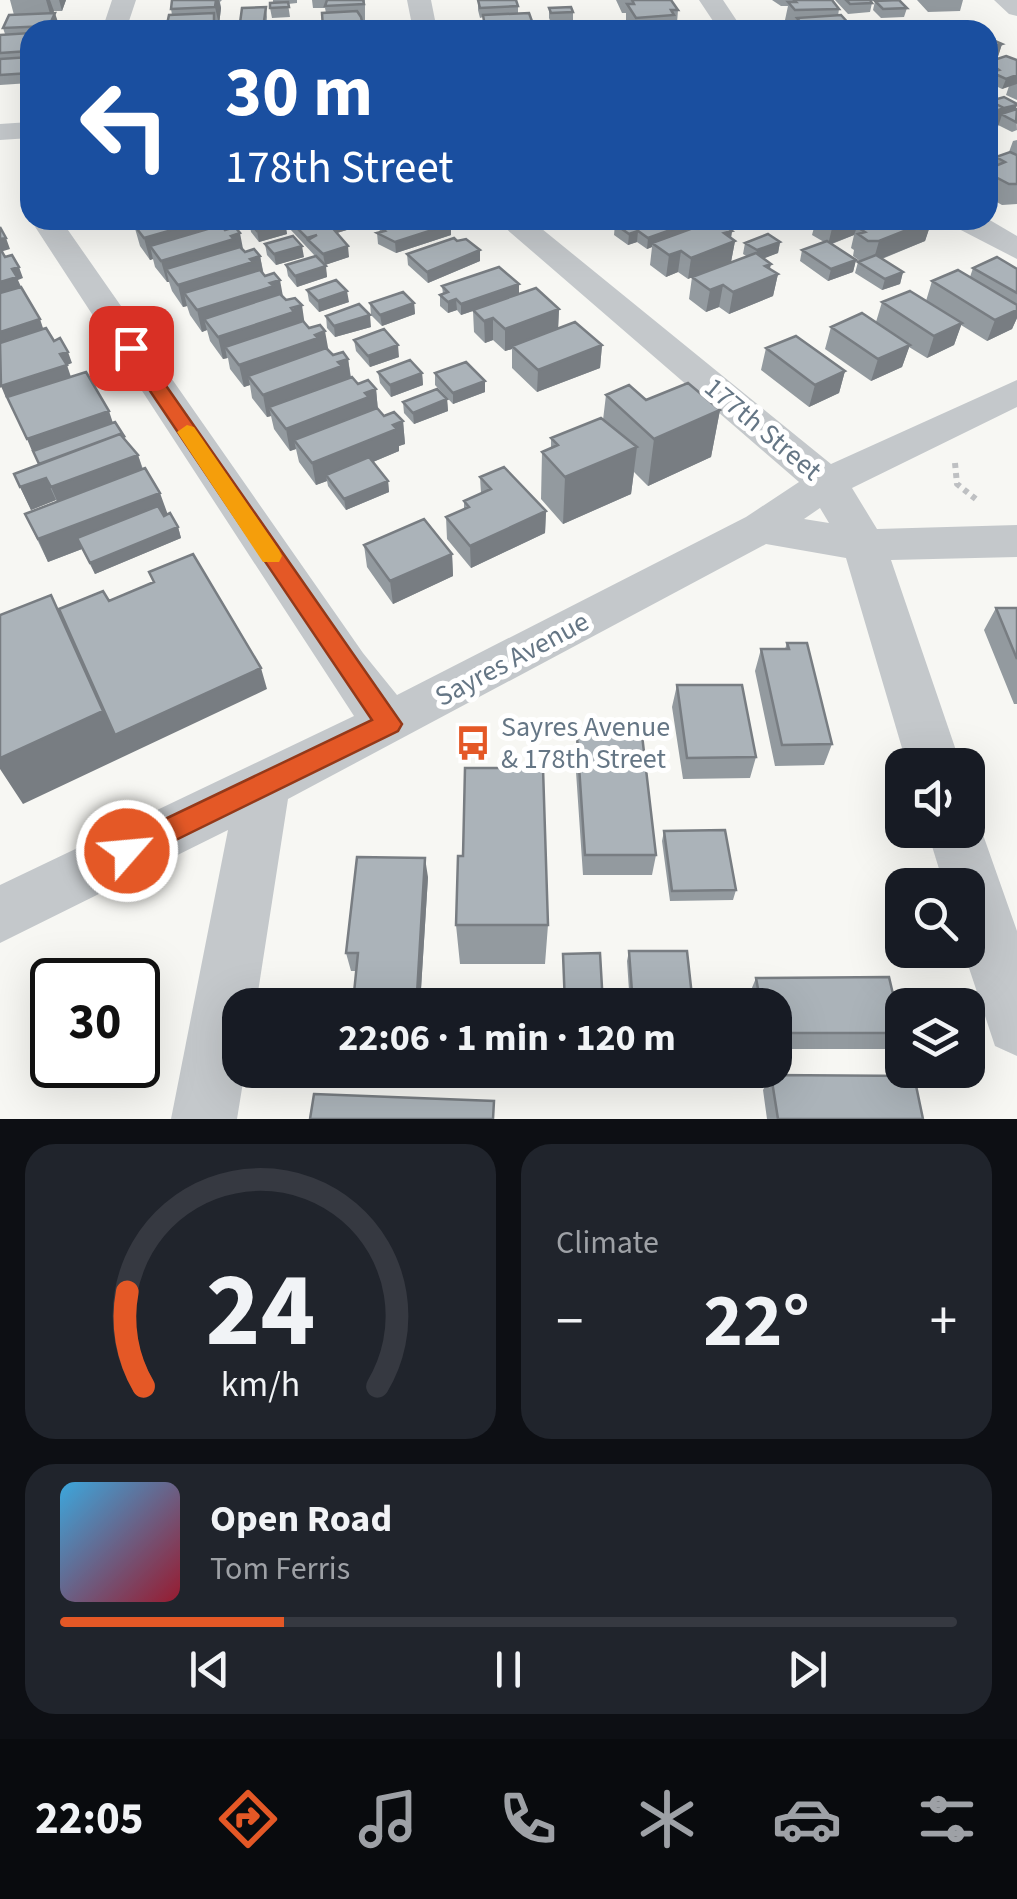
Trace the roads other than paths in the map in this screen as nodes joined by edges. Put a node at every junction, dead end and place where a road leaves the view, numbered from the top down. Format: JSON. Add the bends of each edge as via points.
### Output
{"nodes":[{"id":1,"x":1006,"y":0,"type":"edge"},
{"id":2,"x":1017,"y":9,"type":"edge"},
{"id":3,"x":51,"y":230,"type":"edge"},
{"id":4,"x":524,"y":230,"type":"edge"},
{"id":5,"x":984,"y":230,"type":"edge"},
{"id":6,"x":1017,"y":249,"type":"edge"},
{"id":7,"x":1017,"y":392,"type":"edge"},
{"id":8,"x":827,"y":483,"type":"junction"},
{"id":9,"x":761,"y":528,"type":"junction"},
{"id":10,"x":1017,"y":541,"type":"edge"},
{"id":11,"x":864,"y":545,"type":"junction"},
{"id":12,"x":389,"y":724,"type":"junction"},
{"id":13,"x":929,"y":748,"type":"edge"},
{"id":14,"x":264,"y":782,"type":"junction"},
{"id":15,"x":961,"y":848,"type":"edge"},
{"id":16,"x":0,"y":915,"type":"edge"},
{"id":17,"x":1017,"y":1024,"type":"edge"},
{"id":18,"x":204,"y":1119,"type":"edge"}],
"edges":[{"from":1,"to":2,"type":"street"},
{"from":3,"to":12,"type":"street"},
{"from":4,"to":8,"type":"street","name":"177th Street"},
{"from":5,"to":6,"type":"street"},
{"from":7,"to":8,"type":"street","name":"Sayres Avenue"},
{"from":8,"to":9,"type":"street","name":"Sayres Avenue"},
{"from":8,"to":11,"type":"street","name":"177th Street"},
{"from":9,"to":11,"type":"street"},
{"from":9,"to":12,"type":"street","name":"Sayres Avenue"},
{"from":10,"to":11,"type":"street"},
{"from":11,"to":13,"type":"street","name":"177th Street"},
{"from":12,"to":14,"type":"street","name":"Sayres Avenue"},
{"from":14,"to":16,"type":"street","name":"Sayres Avenue"},
{"from":14,"to":18,"type":"street"},
{"from":15,"to":17,"type":"street"}]}
